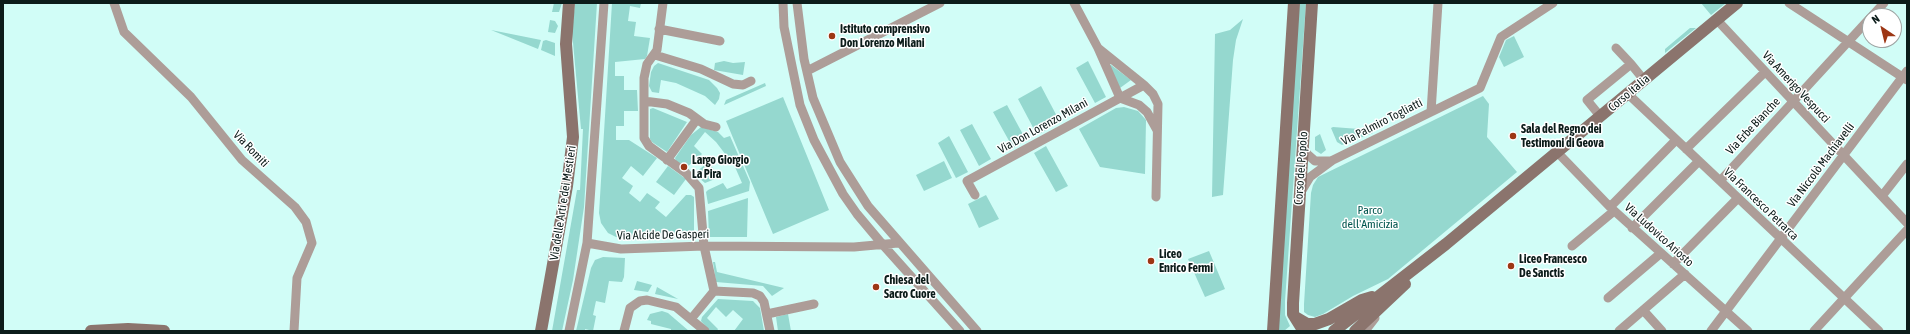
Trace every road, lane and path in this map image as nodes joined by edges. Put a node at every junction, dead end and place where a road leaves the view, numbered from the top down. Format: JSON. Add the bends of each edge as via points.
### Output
{"nodes":[{"id":1,"x":114,"y":3,"type":"edge"},
{"id":2,"x":569,"y":3,"type":"edge"},
{"id":3,"x":604,"y":3,"type":"edge"},
{"id":4,"x":663,"y":3,"type":"edge"},
{"id":5,"x":783,"y":3,"type":"edge"},
{"id":6,"x":797,"y":3,"type":"edge"},
{"id":7,"x":940,"y":3,"type":"edge"},
{"id":8,"x":1074,"y":3,"type":"edge"},
{"id":9,"x":1294,"y":3,"type":"edge"},
{"id":10,"x":1312,"y":3,"type":"edge"},
{"id":11,"x":1438,"y":3,"type":"edge"},
{"id":12,"x":1553,"y":3,"type":"edge"},
{"id":13,"x":1737,"y":3,"type":"edge"},
{"id":14,"x":1789,"y":3,"type":"edge"},
{"id":15,"x":1717,"y":20,"type":"junction"},
{"id":16,"x":1862,"y":27,"type":"edge"},
{"id":17,"x":659,"y":29,"type":"junction"},
{"id":18,"x":720,"y":41,"type":"dead end"},
{"id":19,"x":1848,"y":42,"type":"junction"},
{"id":20,"x":1098,"y":48,"type":"junction"},
{"id":21,"x":1616,"y":48,"type":"dead end"},
{"id":22,"x":655,"y":55,"type":"junction"},
{"id":23,"x":1631,"y":64,"type":"junction"},
{"id":24,"x":807,"y":71,"type":"junction"},
{"id":25,"x":1765,"y":72,"type":"junction"},
{"id":26,"x":1905,"y":76,"type":"edge"},
{"id":27,"x":1644,"y":80,"type":"junction"},
{"id":28,"x":751,"y":82,"type":"dead end"},
{"id":29,"x":1144,"y":85,"type":"junction"},
{"id":30,"x":1628,"y":94,"type":"junction"},
{"id":31,"x":1120,"y":98,"type":"junction"},
{"id":32,"x":644,"y":101,"type":"junction"},
{"id":33,"x":1793,"y":101,"type":"junction"},
{"id":34,"x":1431,"y":112,"type":"junction"},
{"id":35,"x":1600,"y":116,"type":"junction"},
{"id":36,"x":697,"y":119,"type":"junction"},
{"id":37,"x":716,"y":127,"type":"dead end"},
{"id":38,"x":1158,"y":131,"type":"junction"},
{"id":39,"x":1676,"y":140,"type":"junction"},
{"id":40,"x":1303,"y":146,"type":"junction"},
{"id":41,"x":1686,"y":149,"type":"junction"},
{"id":42,"x":1557,"y":152,"type":"junction"},
{"id":43,"x":1843,"y":155,"type":"junction"},
{"id":44,"x":667,"y":160,"type":"junction"},
{"id":45,"x":1333,"y":160,"type":"junction"},
{"id":46,"x":1699,"y":161,"type":"junction"},
{"id":47,"x":1907,"y":164,"type":"edge"},
{"id":48,"x":1720,"y":181,"type":"junction"},
{"id":49,"x":975,"y":195,"type":"dead end"},
{"id":50,"x":1299,"y":196,"type":"junction"},
{"id":51,"x":1882,"y":196,"type":"junction"},
{"id":52,"x":1156,"y":198,"type":"dead end"},
{"id":53,"x":1738,"y":198,"type":"junction"},
{"id":54,"x":1612,"y":209,"type":"junction"},
{"id":55,"x":1907,"y":223,"type":"edge"},
{"id":56,"x":1632,"y":228,"type":"junction"},
{"id":57,"x":1907,"y":230,"type":"edge"},
{"id":58,"x":1780,"y":238,"type":"junction"},
{"id":59,"x":587,"y":243,"type":"junction"},
{"id":60,"x":898,"y":243,"type":"junction"},
{"id":61,"x":704,"y":246,"type":"junction"},
{"id":62,"x":883,"y":246,"type":"junction"},
{"id":63,"x":1572,"y":246,"type":"dead end"},
{"id":64,"x":1661,"y":253,"type":"junction"},
{"id":65,"x":1673,"y":264,"type":"junction"},
{"id":66,"x":1685,"y":274,"type":"junction"},
{"id":67,"x":714,"y":291,"type":"junction"},
{"id":68,"x":1386,"y":298,"type":"junction"},
{"id":69,"x":1608,"y":298,"type":"dead end"},
{"id":70,"x":1844,"y":299,"type":"junction"},
{"id":71,"x":814,"y":304,"type":"dead end"},
{"id":72,"x":1644,"y":310,"type":"junction"},
{"id":73,"x":1726,"y":311,"type":"junction"},
{"id":74,"x":767,"y":314,"type":"junction"},
{"id":75,"x":1293,"y":314,"type":"junction"},
{"id":76,"x":691,"y":319,"type":"junction"},
{"id":77,"x":128,"y":330,"type":"edge"},
{"id":78,"x":91,"y":331,"type":"edge"},
{"id":79,"x":164,"y":331,"type":"edge"},
{"id":80,"x":294,"y":331,"type":"edge"},
{"id":81,"x":541,"y":331,"type":"edge"},
{"id":82,"x":569,"y":331,"type":"edge"},
{"id":83,"x":624,"y":331,"type":"edge"},
{"id":84,"x":705,"y":331,"type":"edge"},
{"id":85,"x":770,"y":331,"type":"edge"},
{"id":86,"x":960,"y":331,"type":"edge"},
{"id":87,"x":977,"y":331,"type":"edge"},
{"id":88,"x":1273,"y":331,"type":"edge"},
{"id":89,"x":1303,"y":331,"type":"edge"},
{"id":90,"x":1334,"y":331,"type":"edge"},
{"id":91,"x":1355,"y":331,"type":"edge"},
{"id":92,"x":1364,"y":331,"type":"edge"},
{"id":93,"x":1619,"y":331,"type":"edge"},
{"id":94,"x":1662,"y":331,"type":"edge"},
{"id":95,"x":1711,"y":331,"type":"edge"},
{"id":96,"x":1748,"y":331,"type":"edge"},
{"id":97,"x":1814,"y":331,"type":"edge"},
{"id":98,"x":1879,"y":331,"type":"edge"}],
"edges":[{"from":1,"to":80,"type":"street","name":"Via Romiti","via":[[124,32],[191,97],[242,160],[295,207],[306,222],[312,243],[297,278]]},
{"from":2,"to":81,"type":"street","name":"Via delle Arti e dei Mestieri","via":[[566,40],[572,142],[567,186]]},
{"from":3,"to":59,"type":"street"},
{"from":4,"to":17,"type":"street"},
{"from":5,"to":62,"type":"street","via":[[784,27],[792,72],[800,105],[814,140],[842,194]]},
{"from":6,"to":24,"type":"street"},
{"from":7,"to":24,"type":"street"},
{"from":8,"to":20,"type":"street"},
{"from":9,"to":88,"type":"street","name":"Corso del Popolo"},
{"from":10,"to":40,"type":"street","name":"Corso del Popolo"},
{"from":11,"to":34,"type":"street","name":"Via Palmiro Togliatti"},
{"from":12,"to":34,"type":"street","via":[[1501,37],[1480,88]]},
{"from":13,"to":15,"type":"street","name":"Corso Italia"},
{"from":14,"to":19,"type":"street"},
{"from":15,"to":25,"type":"street","name":"Via Amerigo Vespucci"},
{"from":15,"to":27,"type":"street","name":"Corso Italia"},
{"from":16,"to":19,"type":"street","name":"Via Erbe Bianche"},
{"from":17,"to":18,"type":"street"},
{"from":17,"to":22,"type":"street"},
{"from":19,"to":26,"type":"street"},
{"from":19,"to":33,"type":"street","name":"Via Erbe Bianche"},
{"from":20,"to":29,"type":"street"},
{"from":20,"to":31,"type":"street"},
{"from":21,"to":23,"type":"street"},
{"from":22,"to":28,"type":"street","via":[[701,69],[733,84],[743,85]]},
{"from":22,"to":32,"type":"street","via":[[647,64]]},
{"from":23,"to":27,"type":"street"},
{"from":23,"to":35,"type":"street","via":[[1587,100]]},
{"from":24,"to":60,"type":"street","via":[[812,98],[840,162],[868,206]]},
{"from":25,"to":33,"type":"street","name":"Via Amerigo Vespucci"},
{"from":25,"to":41,"type":"street"},
{"from":26,"to":43,"type":"street","name":"Via Niccolò Machiavelli"},
{"from":27,"to":30,"type":"street","name":"Corso Italia"},
{"from":29,"to":31,"type":"street","name":"Via Don Lorenzo Milani"},
{"from":29,"to":38,"type":"street","via":[[1158,104]]},
{"from":30,"to":35,"type":"street","name":"Corso Italia"},
{"from":30,"to":39,"type":"street","name":"Via Francesco Petrarca"},
{"from":31,"to":38,"type":"street","via":[[1139,105],[1153,120]]},
{"from":31,"to":49,"type":"street","name":"Via Don Lorenzo Milani","via":[[967,181]]},
{"from":32,"to":36,"type":"street","via":[[667,104]]},
{"from":32,"to":44,"type":"street","via":[[644,138]]},
{"from":33,"to":43,"type":"street","name":"Via Amerigo Vespucci"},
{"from":33,"to":48,"type":"street","name":"Via Erbe Bianche"},
{"from":34,"to":45,"type":"street","name":"Via Palmiro Togliatti"},
{"from":35,"to":42,"type":"street","name":"Corso Italia"},
{"from":36,"to":37,"type":"street"},
{"from":36,"to":44,"type":"street"},
{"from":38,"to":52,"type":"street"},
{"from":39,"to":41,"type":"street","name":"Via Francesco Petrarca"},
{"from":39,"to":54,"type":"street"},
{"from":40,"to":45,"type":"street","via":[[1315,161]]},
{"from":40,"to":50,"type":"street","name":"Corso del Popolo"},
{"from":41,"to":46,"type":"street","name":"Via Francesco Petrarca"},
{"from":42,"to":54,"type":"street","name":"Via Ludovico Ariosto"},
{"from":42,"to":68,"type":"street","name":"Corso Italia","via":[[1446,244]]},
{"from":43,"to":51,"type":"street","name":"Via Amerigo Vespucci"},
{"from":43,"to":58,"type":"street","name":"Via Niccolò Machiavelli"},
{"from":44,"to":61,"type":"street","via":[[686,173],[699,188]]},
{"from":45,"to":50,"type":"street","name":"Via Palmiro Togliatti","via":[[1310,177]]},
{"from":46,"to":48,"type":"street","name":"Via Francesco Petrarca"},
{"from":46,"to":56,"type":"street"},
{"from":47,"to":51,"type":"street"},
{"from":48,"to":53,"type":"street","name":"Via Francesco Petrarca"},
{"from":50,"to":75,"type":"street","name":"Corso del Popolo"},
{"from":51,"to":55,"type":"street","name":"Via Amerigo Vespucci"},
{"from":53,"to":58,"type":"street","name":"Via Francesco Petrarca"},
{"from":53,"to":65,"type":"street"},
{"from":54,"to":56,"type":"street","name":"Via Ludovico Ariosto"},
{"from":54,"to":63,"type":"street"},
{"from":56,"to":64,"type":"street","name":"Via Ludovico Ariosto"},
{"from":57,"to":70,"type":"street"},
{"from":58,"to":70,"type":"street","name":"Via Francesco Petrarca"},
{"from":58,"to":73,"type":"street","name":"Via Niccolò Machiavelli"},
{"from":59,"to":61,"type":"street","name":"Via Alcide De Gasperi","via":[[621,249]]},
{"from":59,"to":82,"type":"street"},
{"from":60,"to":62,"type":"street","name":"Via Alcide De Gasperi"},
{"from":60,"to":87,"type":"street"},
{"from":61,"to":62,"type":"street","name":"Via Alcide De Gasperi"},
{"from":61,"to":67,"type":"street"},
{"from":62,"to":86,"type":"street"},
{"from":64,"to":65,"type":"street","name":"Via Ludovico Ariosto"},
{"from":64,"to":69,"type":"street"},
{"from":65,"to":66,"type":"street","name":"Via Ludovico Ariosto"},
{"from":66,"to":72,"type":"street"},
{"from":66,"to":73,"type":"street","name":"Via Ludovico Ariosto"},
{"from":67,"to":74,"type":"street","via":[[753,293],[760,296]]},
{"from":67,"to":76,"type":"street"},
{"from":68,"to":75,"type":"street","via":[[1362,300],[1315,324],[1307,324]]},
{"from":68,"to":90,"type":"street"},
{"from":68,"to":91,"type":"street"},
{"from":68,"to":92,"type":"street"},
{"from":70,"to":97,"type":"street"},
{"from":70,"to":98,"type":"street","name":"Via Francesco Petrarca"},
{"from":71,"to":74,"type":"street"},
{"from":72,"to":93,"type":"street"},
{"from":72,"to":94,"type":"street"},
{"from":73,"to":95,"type":"street","name":"Via Niccolò Machiavelli"},
{"from":73,"to":96,"type":"street","name":"Via Ludovico Ariosto"},
{"from":74,"to":85,"type":"street"},
{"from":75,"to":89,"type":"street"},
{"from":76,"to":83,"type":"street","via":[[676,307],[647,300],[640,301],[630,308]]},
{"from":76,"to":84,"type":"street"},
{"from":77,"to":78,"type":"street"},
{"from":77,"to":79,"type":"street"}]}
